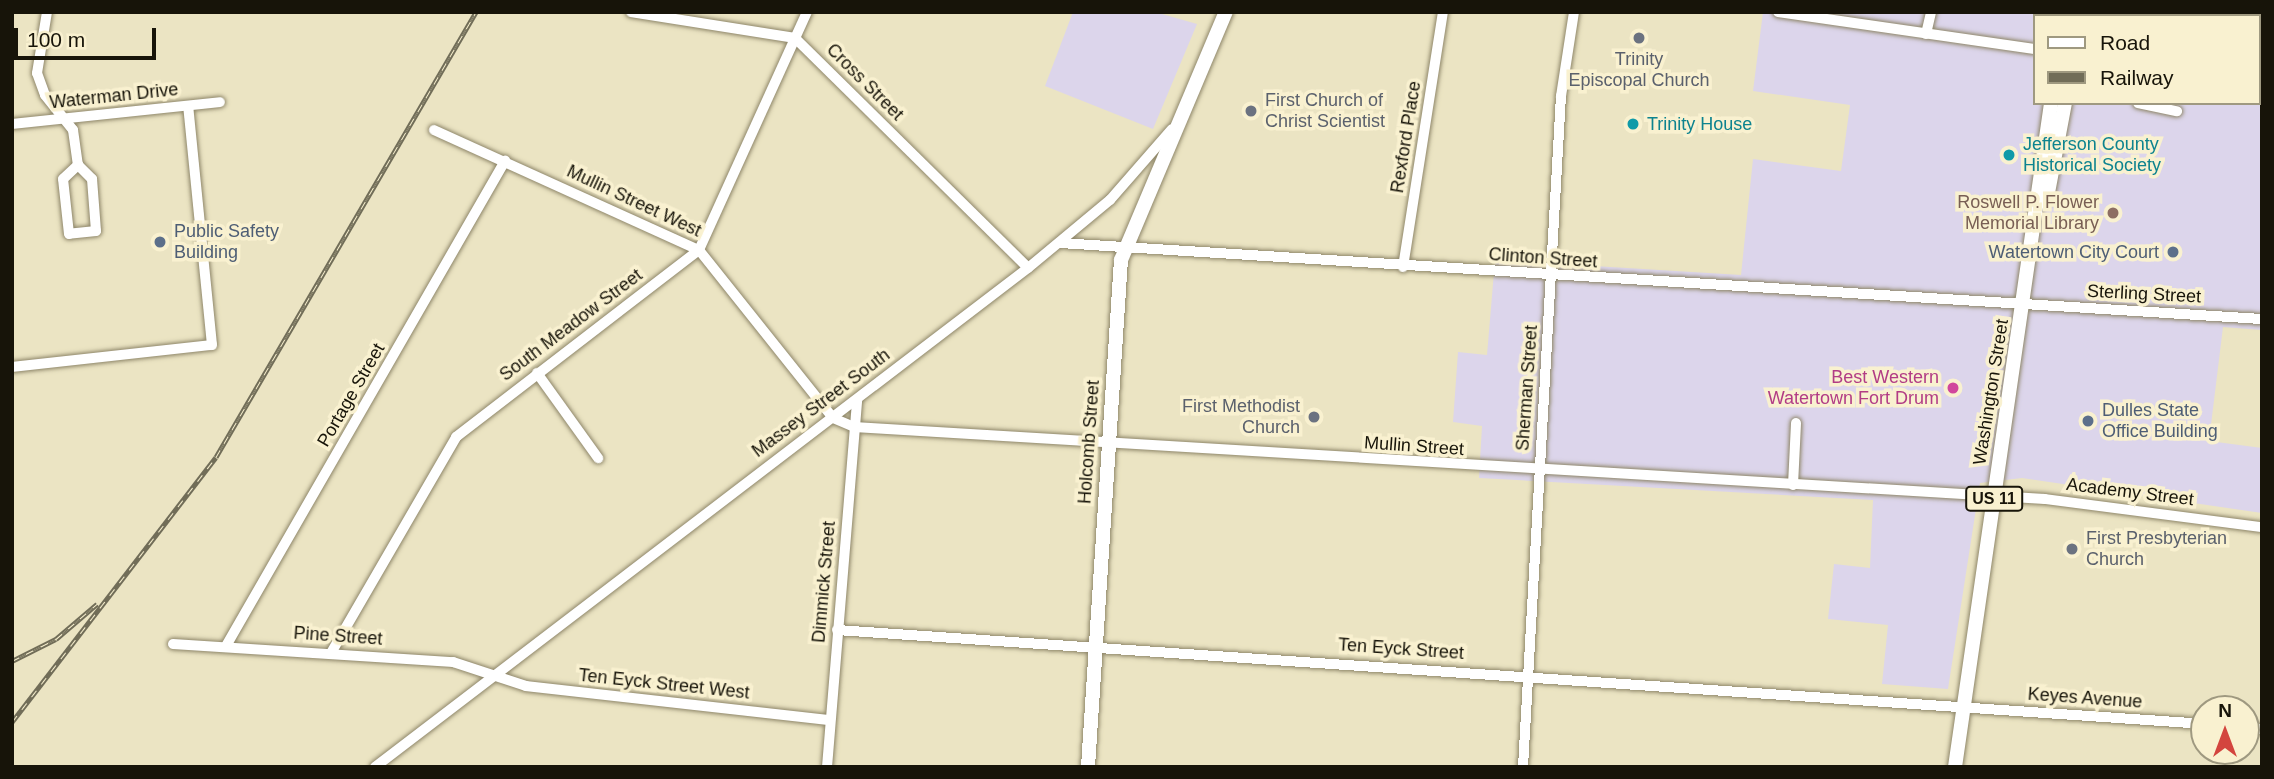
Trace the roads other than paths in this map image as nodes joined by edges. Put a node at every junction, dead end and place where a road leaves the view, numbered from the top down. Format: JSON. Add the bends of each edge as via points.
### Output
{"nodes":[{"id":1,"x":47,"y":12,"type":"edge"},
{"id":2,"x":631,"y":12,"type":"edge"},
{"id":3,"x":807,"y":12,"type":"edge"},
{"id":4,"x":1226,"y":12,"type":"edge"},
{"id":5,"x":1443,"y":12,"type":"edge"},
{"id":6,"x":1574,"y":12,"type":"edge"},
{"id":7,"x":1778,"y":12,"type":"edge"},
{"id":8,"x":1931,"y":12,"type":"edge"},
{"id":9,"x":1926,"y":34,"type":"junction"},
{"id":10,"x":795,"y":38,"type":"junction"},
{"id":11,"x":2032,"y":49,"type":"edge"},
{"id":12,"x":220,"y":102,"type":"dead end"},
{"id":13,"x":2051,"y":105,"type":"edge"},
{"id":14,"x":2065,"y":105,"type":"edge"},
{"id":15,"x":2147,"y":105,"type":"edge"},
{"id":16,"x":188,"y":106,"type":"junction"},
{"id":17,"x":2177,"y":111,"type":"dead end"},
{"id":18,"x":65,"y":118,"type":"junction"},
{"id":19,"x":12,"y":124,"type":"edge"},
{"id":20,"x":1173,"y":129,"type":"junction"},
{"id":21,"x":434,"y":130,"type":"dead end"},
{"id":22,"x":505,"y":161,"type":"junction"},
{"id":23,"x":78,"y":165,"type":"junction"},
{"id":24,"x":2036,"y":232,"type":"junction"},
{"id":25,"x":1060,"y":243,"type":"junction"},
{"id":26,"x":699,"y":250,"type":"junction"},
{"id":27,"x":1124,"y":251,"type":"junction"},
{"id":28,"x":1403,"y":267,"type":"junction"},
{"id":29,"x":1028,"y":268,"type":"junction"},
{"id":30,"x":1551,"y":276,"type":"junction"},
{"id":31,"x":2024,"y":306,"type":"junction"},
{"id":32,"x":2262,"y":319,"type":"edge"},
{"id":33,"x":12,"y":368,"type":"edge"},
{"id":34,"x":537,"y":373,"type":"junction"},
{"id":35,"x":857,"y":400,"type":"junction"},
{"id":36,"x":833,"y":418,"type":"junction"},
{"id":37,"x":1796,"y":423,"type":"dead end"},
{"id":38,"x":854,"y":427,"type":"junction"},
{"id":39,"x":1108,"y":445,"type":"junction"},
{"id":40,"x":598,"y":458,"type":"dead end"},
{"id":41,"x":1538,"y":472,"type":"junction"},
{"id":42,"x":1793,"y":485,"type":"junction"},
{"id":43,"x":1994,"y":496,"type":"junction"},
{"id":44,"x":2262,"y":527,"type":"edge"},
{"id":45,"x":837,"y":630,"type":"junction"},
{"id":46,"x":173,"y":644,"type":"dead end"},
{"id":47,"x":226,"y":646,"type":"junction"},
{"id":48,"x":1096,"y":648,"type":"junction"},
{"id":49,"x":331,"y":653,"type":"junction"},
{"id":50,"x":498,"y":674,"type":"junction"},
{"id":51,"x":1528,"y":674,"type":"junction"},
{"id":52,"x":1964,"y":706,"type":"junction"},
{"id":53,"x":830,"y":720,"type":"junction"},
{"id":54,"x":2190,"y":723,"type":"edge"},
{"id":55,"x":375,"y":767,"type":"edge"},
{"id":56,"x":827,"y":767,"type":"edge"},
{"id":57,"x":1088,"y":767,"type":"edge"},
{"id":58,"x":1523,"y":767,"type":"edge"},
{"id":59,"x":1955,"y":767,"type":"edge"}],
"edges":[{"from":1,"to":18,"type":"street","via":[[37,73],[45,95]]},
{"from":2,"to":10,"type":"street"},
{"from":3,"to":10,"type":"street","name":"South Meadow Street"},
{"from":4,"to":20,"type":"main road","name":"Massey Street South"},
{"from":5,"to":28,"type":"street","name":"Rexford Place"},
{"from":6,"to":30,"type":"street","name":"Sherman Street","via":[[1561,96]]},
{"from":7,"to":9,"type":"street"},
{"from":8,"to":9,"type":"street"},
{"from":9,"to":11,"type":"street"},
{"from":10,"to":26,"type":"street","name":"South Meadow Street"},
{"from":10,"to":29,"type":"street","name":"Cross Street"},
{"from":12,"to":16,"type":"street","name":"Waterman Drive"},
{"from":13,"to":24,"type":"main road","name":"Washington Street","number":"US 11"},
{"from":14,"to":24,"type":"main road","name":"Washington Street","number":"US 11"},
{"from":15,"to":17,"type":"street"},
{"from":16,"to":18,"type":"street","name":"Waterman Drive"},
{"from":16,"to":33,"type":"street","via":[[212,345]]},
{"from":18,"to":19,"type":"street","name":"Waterman Drive"},
{"from":18,"to":23,"type":"street"},
{"from":20,"to":25,"type":"street","name":"Massey Street South","via":[[1120,190]]},
{"from":20,"to":27,"type":"main road","name":"Holcomb Street"},
{"from":21,"to":22,"type":"street","name":"Mullin Street West"},
{"from":22,"to":26,"type":"street","name":"Mullin Street West"},
{"from":22,"to":47,"type":"street","name":"Portage Street"},
{"from":23,"to":23,"type":"street","via":[[63,179],[69,234],[96,231],[92,179]]},
{"from":24,"to":31,"type":"main road","name":"Washington Street","number":"US 11"},
{"from":25,"to":27,"type":"street","name":"Clinton Street"},
{"from":25,"to":29,"type":"street","name":"Massey Street South"},
{"from":26,"to":34,"type":"street","name":"South Meadow Street"},
{"from":26,"to":36,"type":"street","name":"Mullin Street West"},
{"from":27,"to":28,"type":"street","name":"Clinton Street"},
{"from":27,"to":39,"type":"main road","name":"Holcomb Street"},
{"from":28,"to":30,"type":"street","name":"Clinton Street"},
{"from":29,"to":35,"type":"street","name":"Massey Street South"},
{"from":30,"to":31,"type":"street","name":"Clinton Street"},
{"from":30,"to":41,"type":"street","name":"Sherman Street"},
{"from":31,"to":32,"type":"street","name":"Sterling Street"},
{"from":31,"to":43,"type":"main road","name":"Washington Street","number":"US 11"},
{"from":34,"to":40,"type":"street"},
{"from":34,"to":49,"type":"street","name":"South Meadow Street","via":[[456,437]]},
{"from":35,"to":36,"type":"street","name":"Massey Street South"},
{"from":35,"to":38,"type":"street","name":"Dimmick Street"},
{"from":36,"to":38,"type":"street","name":"Mullin Street"},
{"from":36,"to":50,"type":"street","name":"Massey Street South"},
{"from":37,"to":42,"type":"street"},
{"from":38,"to":39,"type":"street","name":"Mullin Street"},
{"from":38,"to":45,"type":"street","name":"Dimmick Street"},
{"from":39,"to":41,"type":"street","name":"Mullin Street"},
{"from":39,"to":48,"type":"main road","name":"Holcomb Street"},
{"from":41,"to":42,"type":"street","name":"Mullin Street"},
{"from":41,"to":51,"type":"street","name":"Sherman Street"},
{"from":42,"to":43,"type":"street","name":"Mullin Street"},
{"from":43,"to":44,"type":"street","name":"Academy Street"},
{"from":43,"to":52,"type":"main road","name":"Washington Street","number":"US 11"},
{"from":45,"to":48,"type":"street","name":"Ten Eyck Street"},
{"from":45,"to":53,"type":"street","name":"Dimmick Street"},
{"from":46,"to":47,"type":"street","name":"Pine Street"},
{"from":47,"to":49,"type":"street","name":"Pine Street"},
{"from":48,"to":51,"type":"street","name":"Ten Eyck Street"},
{"from":48,"to":57,"type":"main road","name":"Holcomb Street"},
{"from":49,"to":50,"type":"street","name":"Pine Street","via":[[453,662]]},
{"from":50,"to":53,"type":"street","name":"Ten Eyck Street West","via":[[526,686]]},
{"from":50,"to":55,"type":"street","name":"Massey Street South"},
{"from":51,"to":52,"type":"street","name":"Ten Eyck Street"},
{"from":51,"to":58,"type":"street","name":"Sherman Street"},
{"from":52,"to":54,"type":"street","name":"Keyes Avenue"},
{"from":52,"to":59,"type":"main road","name":"Washington Street","number":"US 11"},
{"from":53,"to":56,"type":"street","name":"Dimmick Street"}]}
